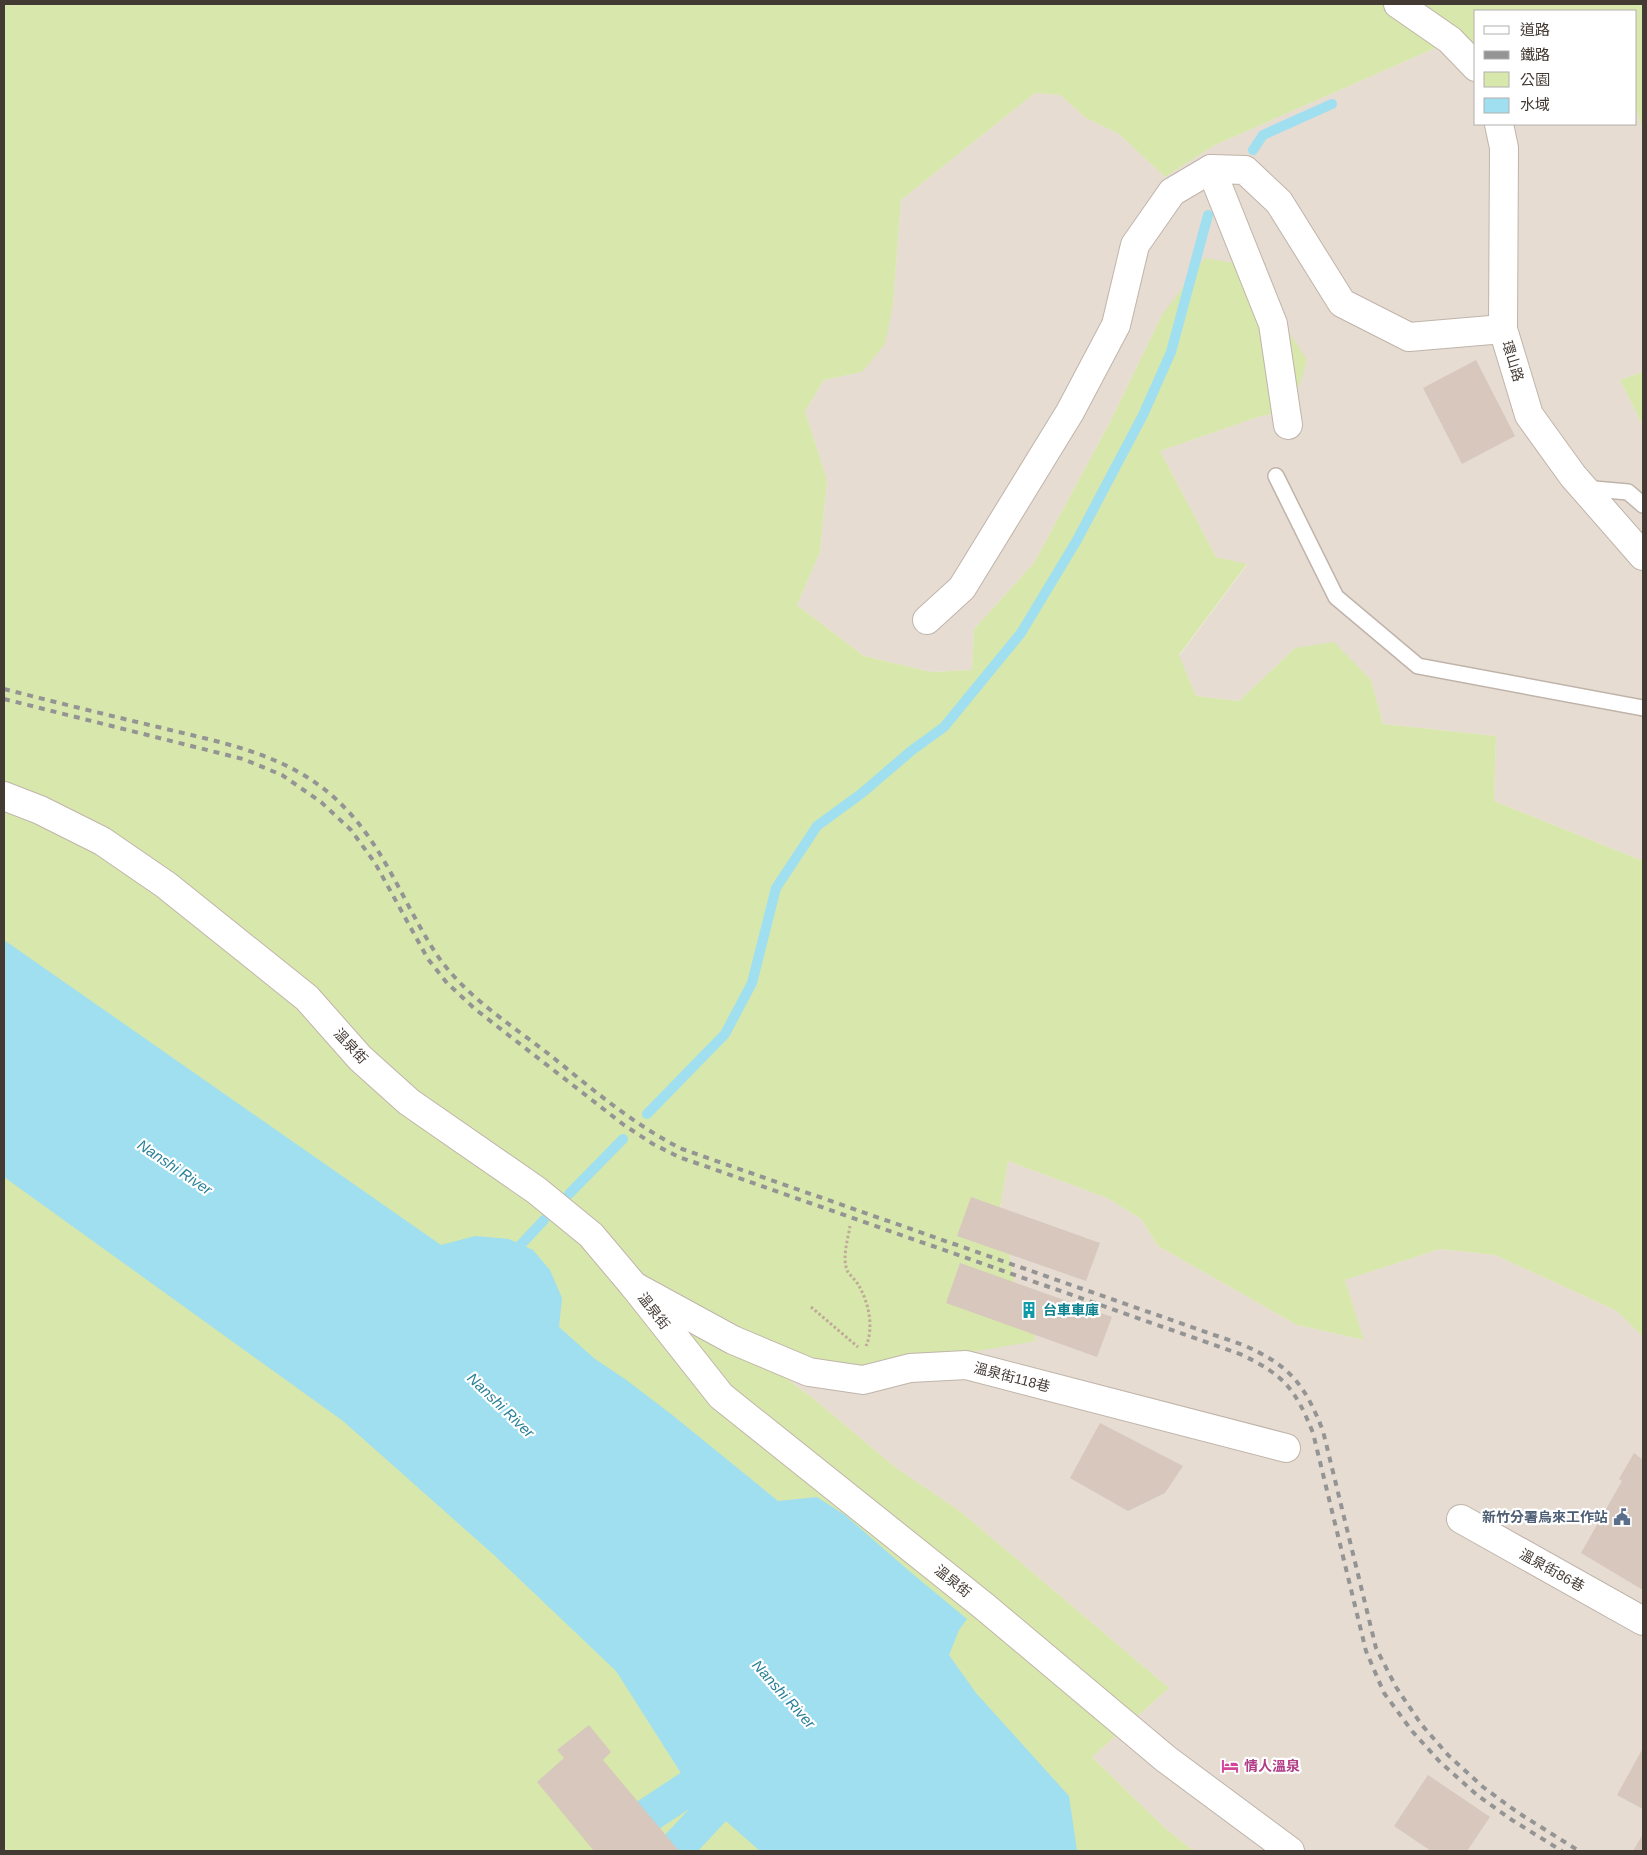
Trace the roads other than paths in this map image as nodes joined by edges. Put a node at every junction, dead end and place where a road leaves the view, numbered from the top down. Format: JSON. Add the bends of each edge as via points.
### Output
{"nodes":[{"id":1,"x":1398,"y":4,"type":"edge"},
{"id":2,"x":1474,"y":65,"type":"edge"},
{"id":3,"x":1499,"y":125,"type":"edge"},
{"id":4,"x":1211,"y":169,"type":"junction"},
{"id":5,"x":1503,"y":328,"type":"junction"},
{"id":6,"x":1288,"y":425,"type":"dead end"},
{"id":7,"x":1276,"y":476,"type":"dead end"},
{"id":8,"x":1583,"y":488,"type":"junction"},
{"id":9,"x":1643,"y":505,"type":"edge"},
{"id":10,"x":1643,"y":556,"type":"edge"},
{"id":11,"x":927,"y":620,"type":"dead end"},
{"id":12,"x":1643,"y":708,"type":"edge"},
{"id":13,"x":4,"y":796,"type":"edge"},
{"id":14,"x":634,"y":1286,"type":"junction"},
{"id":15,"x":1286,"y":1448,"type":"dead end"},
{"id":16,"x":1461,"y":1519,"type":"dead end"},
{"id":17,"x":1643,"y":1621,"type":"edge"},
{"id":18,"x":1290,"y":1851,"type":"edge"}],
"edges":[{"from":1,"to":2,"type":"street","via":[[1450,40]]},
{"from":3,"to":5,"type":"street","name":"環山路","via":[[1504,148]]},
{"from":4,"to":5,"type":"street","via":[[1245,170],[1279,202],[1342,303],[1409,337]]},
{"from":4,"to":6,"type":"street","via":[[1273,324]]},
{"from":4,"to":11,"type":"street","via":[[1172,192],[1135,245],[1116,325],[1070,412],[962,588]]},
{"from":5,"to":8,"type":"street","name":"環山路","via":[[1529,415]]},
{"from":7,"to":12,"type":"lane","via":[[1336,597],[1418,666]]},
{"from":8,"to":9,"type":"lane","via":[[1628,492]]},
{"from":8,"to":10,"type":"street","name":"環山路"},
{"from":13,"to":14,"type":"street","name":"溫泉街","via":[[102,841],[166,885],[307,998],[360,1058],[409,1102],[536,1190],[590,1235]]},
{"from":14,"to":15,"type":"street","name":"溫泉街118巷","via":[[733,1340],[809,1372],[863,1380],[910,1368],[966,1365]]},
{"from":14,"to":18,"type":"street","name":"溫泉街","via":[[721,1396],[985,1607],[1166,1759]]},
{"from":16,"to":17,"type":"street","name":"溫泉街86巷"}]}
